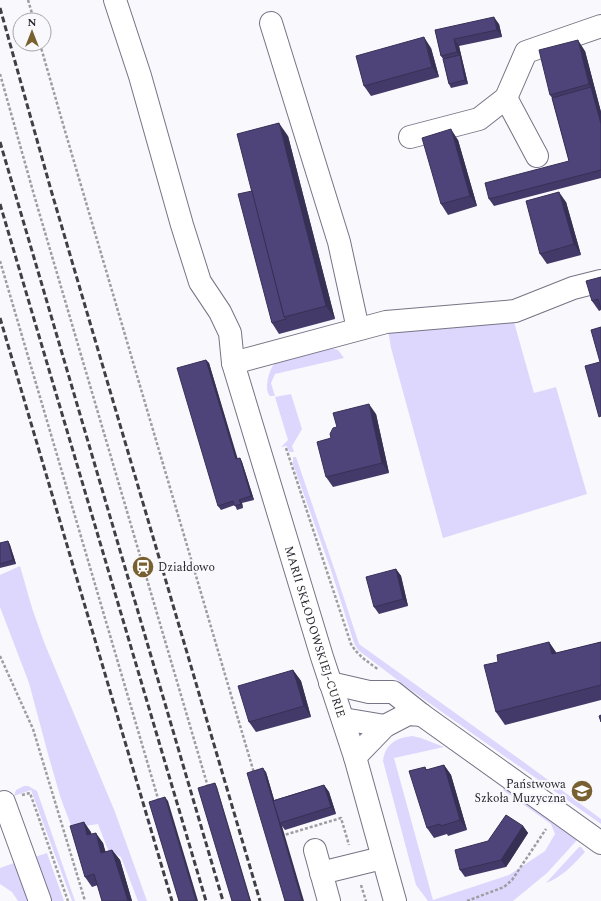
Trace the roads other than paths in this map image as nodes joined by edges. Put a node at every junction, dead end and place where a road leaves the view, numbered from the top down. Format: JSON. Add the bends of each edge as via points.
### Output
{"nodes":[{"id":1,"x":115,"y":0,"type":"edge"},
{"id":2,"x":271,"y":23,"type":"dead end"},
{"id":3,"x":601,"y":26,"type":"edge"},
{"id":4,"x":506,"y":98,"type":"junction"},
{"id":5,"x":410,"y":137,"type":"dead end"},
{"id":6,"x":537,"y":156,"type":"dead end"},
{"id":7,"x":601,"y":281,"type":"edge"},
{"id":8,"x":358,"y":329,"type":"junction"},
{"id":9,"x":234,"y":364,"type":"junction"},
{"id":10,"x":330,"y":683,"type":"junction"},
{"id":11,"x":369,"y":692,"type":"junction"},
{"id":12,"x":422,"y":715,"type":"junction"},
{"id":13,"x":343,"y":719,"type":"junction"},
{"id":14,"x":385,"y":726,"type":"junction"},
{"id":15,"x":355,"y":757,"type":"junction"},
{"id":16,"x":4,"y":802,"type":"road end"},
{"id":17,"x":601,"y":843,"type":"edge"},
{"id":18,"x":315,"y":850,"type":"dead end"},
{"id":19,"x":382,"y":858,"type":"junction"},
{"id":20,"x":321,"y":873,"type":"junction"},
{"id":21,"x":40,"y":901,"type":"edge"},
{"id":22,"x":329,"y":901,"type":"edge"},
{"id":23,"x":395,"y":901,"type":"edge"}],
"edges":[{"from":1,"to":9,"type":"street","name":"MARII SKŁODOWSKIEJ-CURIE","via":[[140,76],[200,282],[220,312],[230,333]]},
{"from":2,"to":8,"type":"street","via":[[339,242]]},
{"from":3,"to":4,"type":"street","via":[[526,52]]},
{"from":4,"to":5,"type":"street","via":[[479,118]]},
{"from":4,"to":6,"type":"street"},
{"from":7,"to":8,"type":"street","via":[[573,288],[515,311],[394,321]]},
{"from":8,"to":9,"type":"street"},
{"from":9,"to":10,"type":"street","name":"MARII SKŁODOWSKIEJ-CURIE"},
{"from":10,"to":11,"type":"street"},
{"from":10,"to":13,"type":"street","name":"MARII SKŁODOWSKIEJ-CURIE"},
{"from":11,"to":12,"type":"street","via":[[393,692]]},
{"from":11,"to":13,"type":"street"},
{"from":12,"to":14,"type":"street","via":[[408,714]]},
{"from":12,"to":17,"type":"street"},
{"from":13,"to":14,"type":"street"},
{"from":13,"to":15,"type":"street","name":"MARII SKŁODOWSKIEJ-CURIE"},
{"from":14,"to":15,"type":"street"},
{"from":15,"to":19,"type":"street","name":"MARII SKŁODOWSKIEJ-CURIE"},
{"from":16,"to":21,"type":"street"},
{"from":18,"to":20,"type":"street"},
{"from":19,"to":20,"type":"street"},
{"from":19,"to":23,"type":"street","name":"MARII SKŁODOWSKIEJ-CURIE"},
{"from":20,"to":22,"type":"street"}]}
